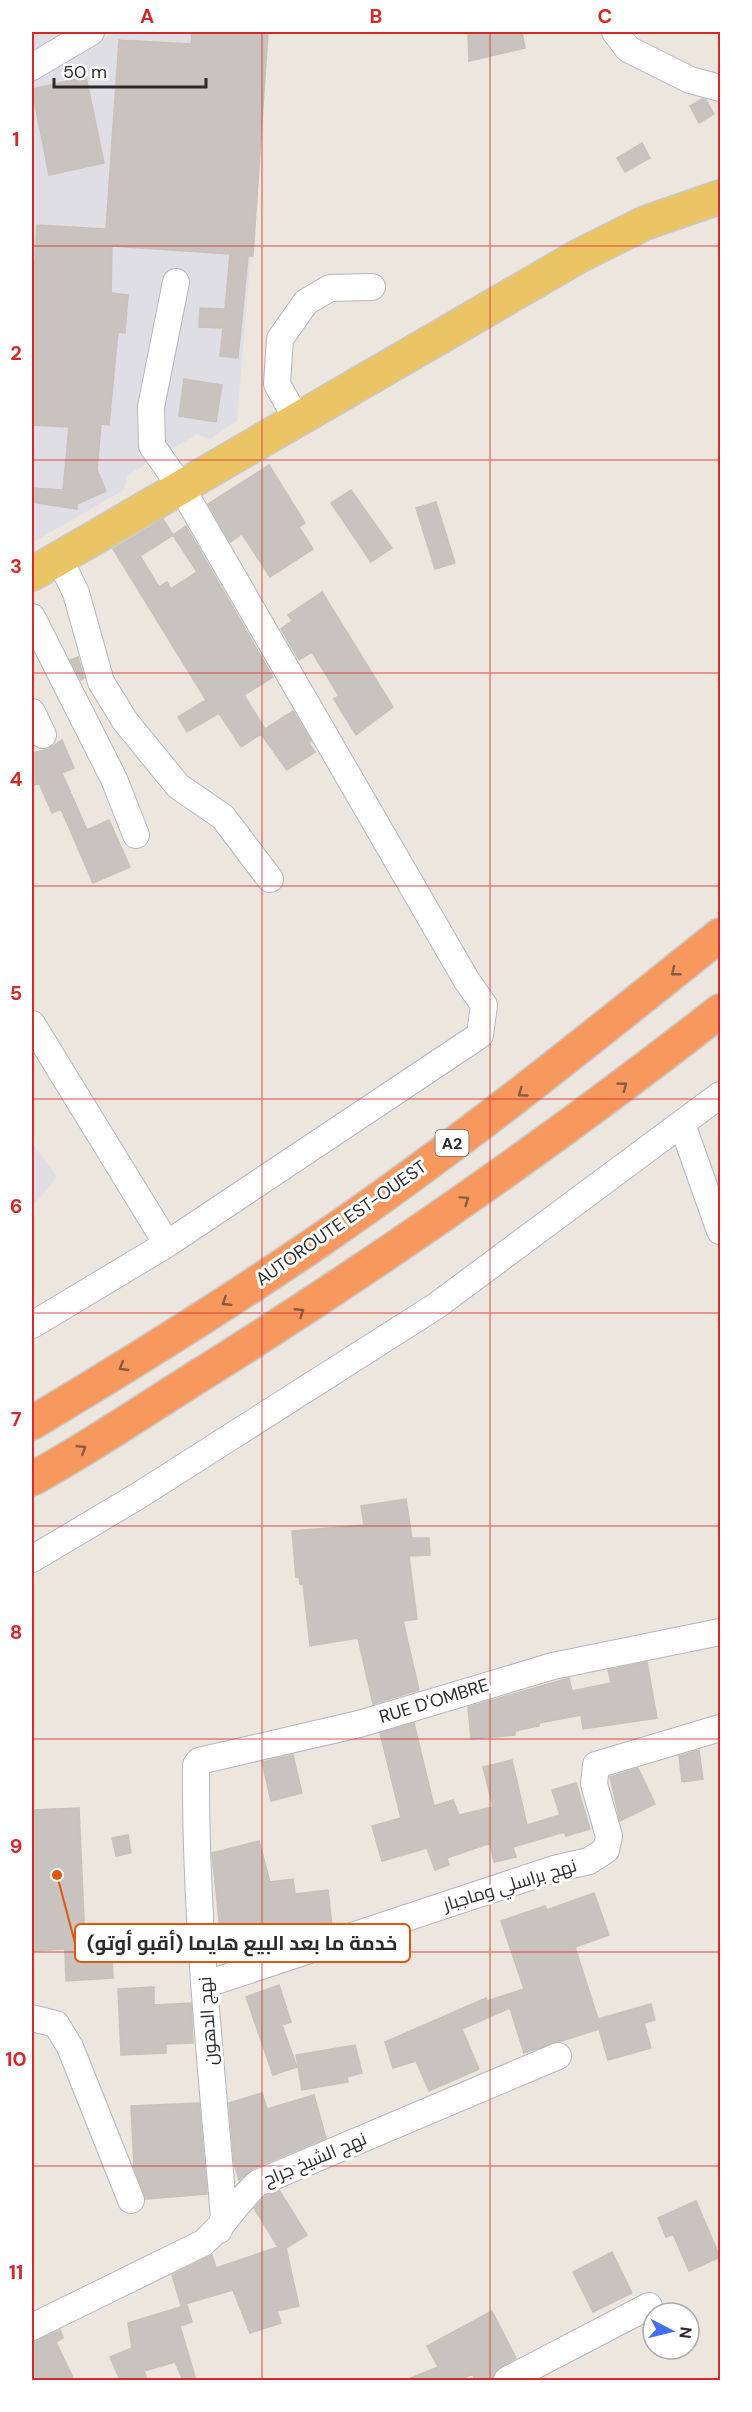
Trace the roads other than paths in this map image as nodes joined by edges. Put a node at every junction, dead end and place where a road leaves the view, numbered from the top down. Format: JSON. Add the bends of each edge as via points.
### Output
{"nodes":[{"id":1,"x":91,"y":32,"type":"edge"},
{"id":2,"x":615,"y":32,"type":"edge"},
{"id":3,"x":32,"y":67,"type":"edge"},
{"id":4,"x":720,"y":88,"type":"edge"},
{"id":5,"x":720,"y":197,"type":"edge"},
{"id":6,"x":177,"y":282,"type":"dead end"},
{"id":7,"x":372,"y":287,"type":"dead end"},
{"id":8,"x":297,"y":420,"type":"junction"},
{"id":9,"x":181,"y":487,"type":"junction"},
{"id":10,"x":45,"y":566,"type":"edge"},
{"id":11,"x":32,"y":617,"type":"edge"},
{"id":12,"x":32,"y":712,"type":"edge"},
{"id":13,"x":43,"y":735,"type":"dead end"},
{"id":14,"x":136,"y":835,"type":"dead end"},
{"id":15,"x":270,"y":879,"type":"dead end"},
{"id":16,"x":720,"y":935,"type":"edge"},
{"id":17,"x":720,"y":1011,"type":"edge"},
{"id":18,"x":32,"y":1024,"type":"edge"},
{"id":19,"x":720,"y":1095,"type":"edge"},
{"id":20,"x":682,"y":1124,"type":"junction"},
{"id":21,"x":720,"y":1230,"type":"edge"},
{"id":22,"x":167,"y":1244,"type":"junction"},
{"id":23,"x":32,"y":1325,"type":"edge"},
{"id":24,"x":32,"y":1423,"type":"edge"},
{"id":25,"x":32,"y":1479,"type":"edge"},
{"id":26,"x":32,"y":1559,"type":"edge"},
{"id":27,"x":720,"y":1632,"type":"edge"},
{"id":28,"x":720,"y":1728,"type":"edge"},
{"id":29,"x":196,"y":1812,"type":"joint"},
{"id":30,"x":204,"y":1985,"type":"junction"},
{"id":31,"x":32,"y":2018,"type":"edge"},
{"id":32,"x":558,"y":2056,"type":"dead end"},
{"id":33,"x":131,"y":2199,"type":"dead end"},
{"id":34,"x":219,"y":2230,"type":"junction"},
{"id":35,"x":641,"y":2311,"type":"edge"},
{"id":36,"x":32,"y":2327,"type":"edge"},
{"id":37,"x":539,"y":2373,"type":"edge"},
{"id":38,"x":507,"y":2380,"type":"edge"}],
"edges":[{"from":1,"to":3,"type":"street"},
{"from":2,"to":4,"type":"street","via":[[628,49],[690,80]]},
{"from":5,"to":8,"type":"main road","via":[[645,223],[579,256]]},
{"from":6,"to":9,"type":"street","via":[[151,417],[152,446]]},
{"from":7,"to":8,"type":"street","via":[[330,288],[306,302],[280,339],[277,384]]},
{"from":8,"to":9,"type":"main road"},
{"from":9,"to":10,"type":"main road"},
{"from":9,"to":22,"type":"street","via":[[484,1005],[480,1035]]},
{"from":10,"to":15,"type":"street","via":[[76,593],[101,682],[124,721],[178,786],[223,818]]},
{"from":11,"to":14,"type":"street","via":[[114,778]]},
{"from":12,"to":13,"type":"street"},
{"from":16,"to":24,"type":"highway","name":"AUTOROUTE EST-OUEST","number":"A2","one_way":true,"via":[[532,1085],[321,1240]]},
{"from":25,"to":17,"type":"highway","one_way":true,"via":[[417,1234],[628,1083]]},
{"from":18,"to":22,"type":"street"},
{"from":19,"to":20,"type":"street"},
{"from":20,"to":21,"type":"street"},
{"from":20,"to":26,"type":"street","via":[[436,1306]]},
{"from":22,"to":23,"type":"street"},
{"from":27,"to":29,"type":"street","name":"RUE D'OMBRE","via":[[553,1666],[359,1724],[199,1761]]},
{"from":28,"to":30,"type":"street","name":"نهج براسلي وماجبار","via":[[596,1765],[594,1784],[609,1836],[606,1850],[589,1861],[554,1869]]},
{"from":29,"to":30,"type":"street","name":"نهج الدهون"},
{"from":30,"to":34,"type":"street","name":"نهج الدهون","via":[[224,2217]]},
{"from":31,"to":33,"type":"street","via":[[56,2024],[70,2047]]},
{"from":32,"to":34,"type":"street","name":"نهج الشيخ جراح","via":[[258,2183],[243,2195]]},
{"from":34,"to":36,"type":"street","name":"نهج الشيخ جراح","via":[[203,2243]]},
{"from":35,"to":37,"type":"street"},
{"from":37,"to":38,"type":"street"}]}
